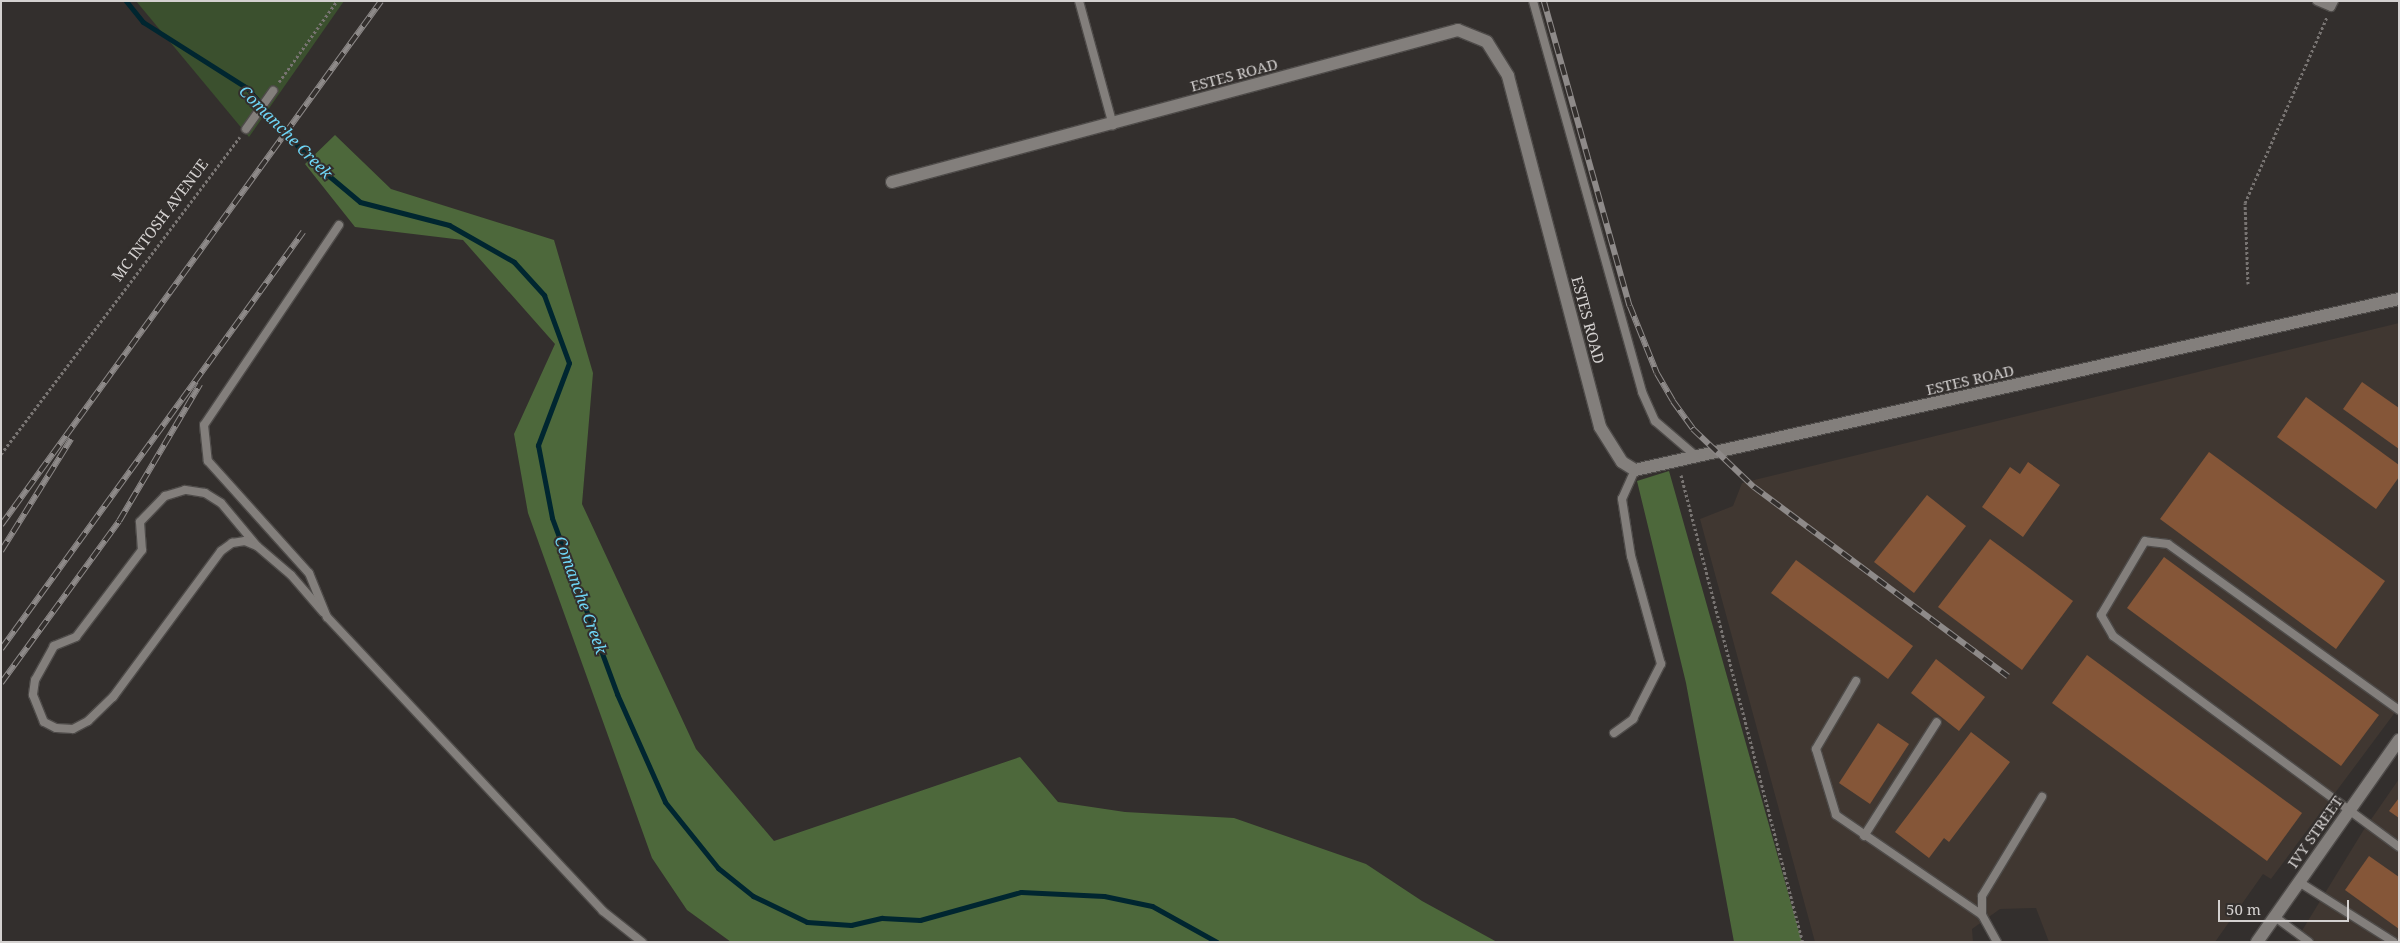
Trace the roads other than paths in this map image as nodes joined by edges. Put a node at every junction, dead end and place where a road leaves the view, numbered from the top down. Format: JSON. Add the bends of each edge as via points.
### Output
{"nodes":[{"id":1,"x":1079,"y":1,"type":"edge"},
{"id":2,"x":1533,"y":1,"type":"edge"},
{"id":3,"x":2316,"y":1,"type":"edge"},
{"id":4,"x":2333,"y":4,"type":"edge"},
{"id":5,"x":273,"y":91,"type":"road end"},
{"id":6,"x":1113,"y":125,"type":"junction"},
{"id":7,"x":246,"y":128,"type":"road end"},
{"id":8,"x":892,"y":182,"type":"dead end"},
{"id":9,"x":339,"y":225,"type":"dead end"},
{"id":10,"x":2399,"y":299,"type":"edge"},
{"id":11,"x":1698,"y":458,"type":"junction"},
{"id":12,"x":1635,"y":470,"type":"junction"},
{"id":13,"x":257,"y":546,"type":"junction"},
{"id":14,"x":327,"y":617,"type":"junction"},
{"id":15,"x":1856,"y":681,"type":"dead end"},
{"id":16,"x":2399,"y":710,"type":"edge"},
{"id":17,"x":1937,"y":722,"type":"dead end"},
{"id":18,"x":1614,"y":733,"type":"dead end"},
{"id":19,"x":2399,"y":740,"type":"edge"},
{"id":20,"x":2042,"y":797,"type":"dead end"},
{"id":21,"x":2348,"y":812,"type":"junction"},
{"id":22,"x":1864,"y":836,"type":"junction"},
{"id":23,"x":2399,"y":847,"type":"edge"},
{"id":24,"x":2299,"y":882,"type":"junction"},
{"id":25,"x":1982,"y":915,"type":"junction"},
{"id":26,"x":2275,"y":917,"type":"junction"},
{"id":27,"x":642,"y":942,"type":"edge"},
{"id":28,"x":1997,"y":942,"type":"edge"},
{"id":29,"x":2257,"y":942,"type":"edge"},
{"id":30,"x":2309,"y":942,"type":"edge"},
{"id":31,"x":2394,"y":942,"type":"edge"}],
"edges":[{"from":1,"to":6,"type":"lane"},
{"from":2,"to":11,"type":"lane","via":[[1642,392],[1655,421]]},
{"from":3,"to":4,"type":"lane"},
{"from":5,"to":7,"type":"lane"},
{"from":6,"to":8,"type":"street","name":"ESTES ROAD"},
{"from":6,"to":12,"type":"street","name":"ESTES ROAD","via":[[1458,30],[1488,42],[1508,76],[1600,427],[1622,462]]},
{"from":9,"to":14,"type":"lane","via":[[204,425],[208,461],[309,573]]},
{"from":10,"to":11,"type":"street","name":"ESTES ROAD"},
{"from":11,"to":12,"type":"street","name":"ESTES ROAD"},
{"from":12,"to":18,"type":"lane","via":[[1622,499],[1631,556],[1661,664],[1633,718]]},
{"from":13,"to":13,"type":"lane","via":[[245,542],[232,544],[221,551],[113,697],[88,721],[73,729],[56,728],[44,722],[33,695],[35,680],[54,646],[76,637],[142,550],[140,522],[165,496],[185,490],[204,493],[221,503]]},
{"from":13,"to":14,"type":"lane","via":[[291,575]]},
{"from":14,"to":27,"type":"lane","via":[[603,911]]},
{"from":15,"to":22,"type":"lane","via":[[1816,749],[1836,815]]},
{"from":16,"to":21,"type":"lane","via":[[2168,544],[2145,541],[2101,615],[2113,636]]},
{"from":17,"to":22,"type":"lane"},
{"from":19,"to":21,"type":"street","name":"IVY STREET"},
{"from":20,"to":25,"type":"lane","via":[[1982,896]]},
{"from":21,"to":23,"type":"lane"},
{"from":21,"to":24,"type":"street","name":"IVY STREET"},
{"from":22,"to":25,"type":"lane"},
{"from":24,"to":26,"type":"street","name":"IVY STREET"},
{"from":24,"to":31,"type":"lane"},
{"from":25,"to":28,"type":"lane"},
{"from":26,"to":29,"type":"street","name":"IVY STREET"},
{"from":26,"to":30,"type":"lane"}]}
